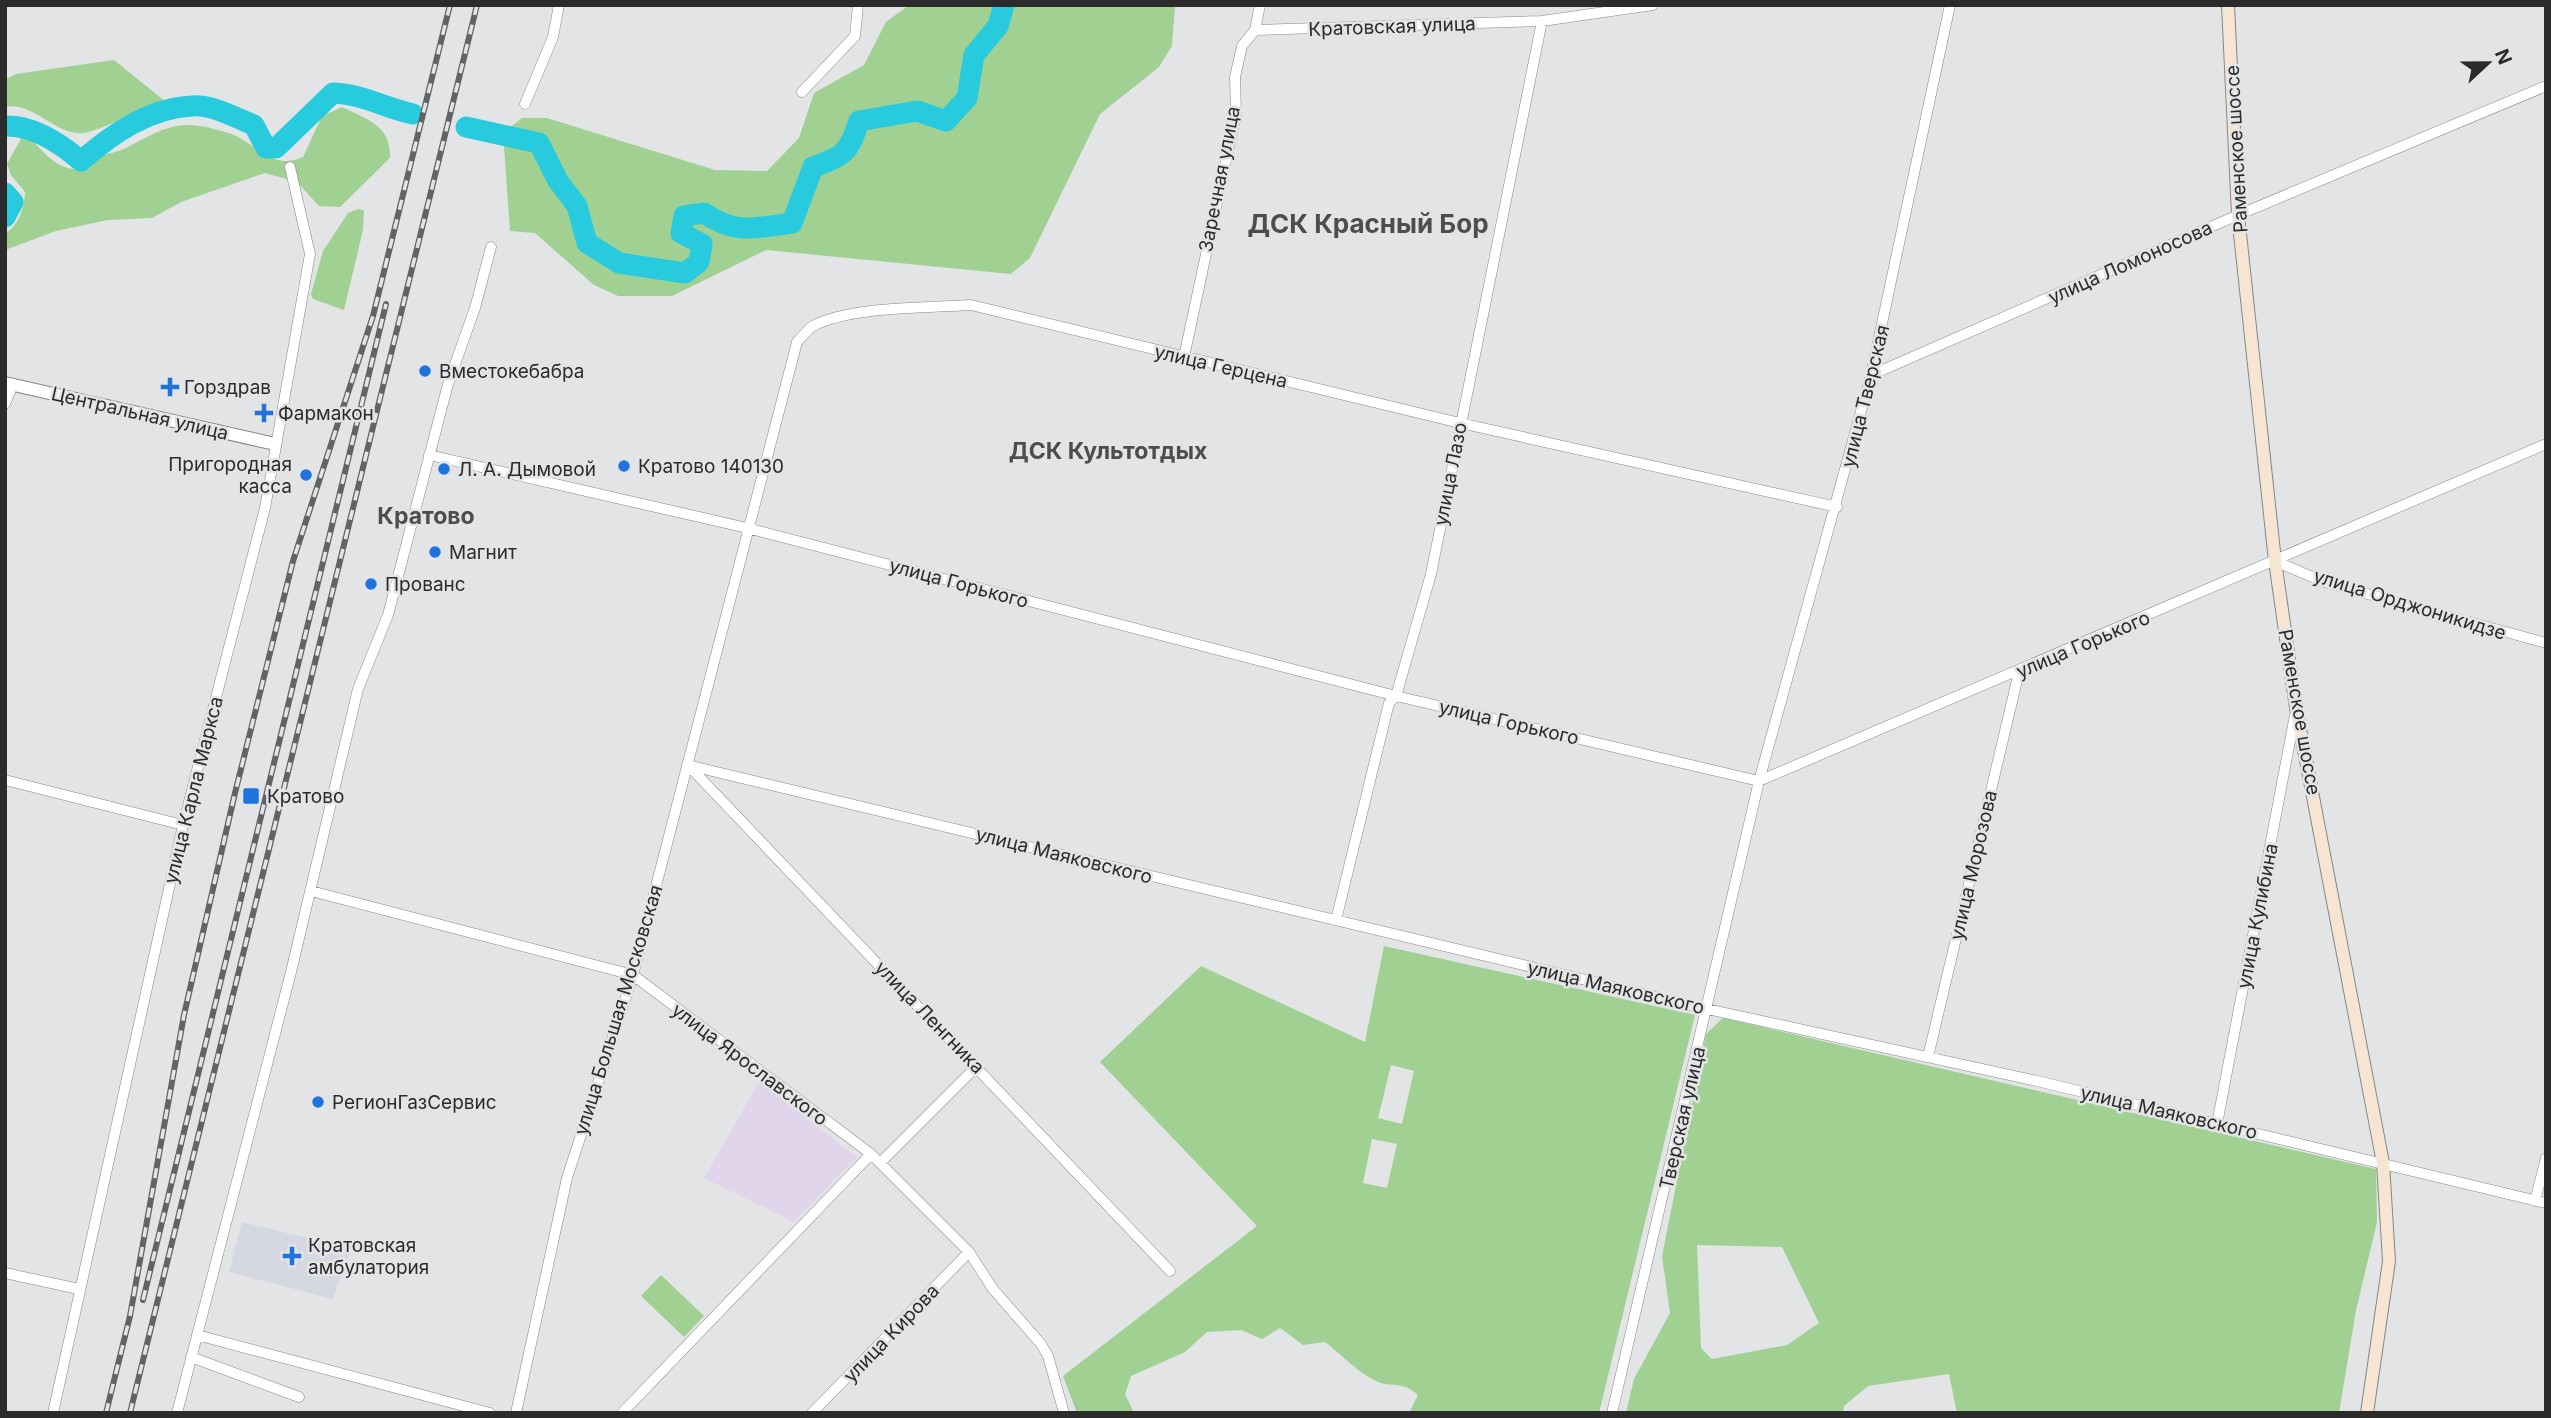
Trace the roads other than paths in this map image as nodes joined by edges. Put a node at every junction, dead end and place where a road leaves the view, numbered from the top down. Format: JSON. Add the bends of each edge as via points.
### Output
{"nodes":[{"id":1,"x":559,"y":5,"type":"edge"},
{"id":2,"x":858,"y":5,"type":"edge"},
{"id":3,"x":1260,"y":5,"type":"edge"},
{"id":4,"x":1653,"y":5,"type":"edge"},
{"id":5,"x":1950,"y":5,"type":"edge"},
{"id":6,"x":2228,"y":5,"type":"edge"},
{"id":7,"x":1542,"y":21,"type":"junction"},
{"id":8,"x":1255,"y":30,"type":"junction"},
{"id":9,"x":2546,"y":86,"type":"edge"},
{"id":10,"x":802,"y":92,"type":"dead end"},
{"id":11,"x":525,"y":104,"type":"dead end"},
{"id":12,"x":290,"y":167,"type":"dead end"},
{"id":13,"x":2238,"y":215,"type":"junction"},
{"id":14,"x":491,"y":247,"type":"dead end"},
{"id":15,"x":1184,"y":357,"type":"junction"},
{"id":16,"x":1871,"y":375,"type":"junction"},
{"id":17,"x":9,"y":384,"type":"edge"},
{"id":18,"x":5,"y":404,"type":"edge"},
{"id":19,"x":1460,"y":423,"type":"junction"},
{"id":20,"x":275,"y":444,"type":"junction"},
{"id":21,"x":2546,"y":444,"type":"edge"},
{"id":22,"x":429,"y":455,"type":"junction"},
{"id":23,"x":1837,"y":507,"type":"junction"},
{"id":24,"x":747,"y":527,"type":"junction"},
{"id":25,"x":2275,"y":561,"type":"junction"},
{"id":26,"x":2546,"y":643,"type":"edge"},
{"id":27,"x":2019,"y":672,"type":"junction"},
{"id":28,"x":1396,"y":696,"type":"junction"},
{"id":29,"x":2296,"y":708,"type":"junction"},
{"id":30,"x":687,"y":765,"type":"junction"},
{"id":31,"x":5,"y":780,"type":"edge"},
{"id":32,"x":1759,"y":781,"type":"junction"},
{"id":33,"x":183,"y":825,"type":"junction"},
{"id":34,"x":311,"y":891,"type":"junction"},
{"id":35,"x":1336,"y":920,"type":"junction"},
{"id":36,"x":633,"y":975,"type":"junction"},
{"id":37,"x":1707,"y":1009,"type":"junction"},
{"id":38,"x":1928,"y":1057,"type":"junction"},
{"id":39,"x":977,"y":1066,"type":"junction"},
{"id":40,"x":2217,"y":1124,"type":"junction"},
{"id":41,"x":871,"y":1154,"type":"junction"},
{"id":42,"x":2546,"y":1158,"type":"edge"},
{"id":43,"x":880,"y":1163,"type":"junction"},
{"id":44,"x":2382,"y":1163,"type":"junction"},
{"id":45,"x":2541,"y":1202,"type":"edge"},
{"id":46,"x":969,"y":1252,"type":"junction"},
{"id":47,"x":1170,"y":1271,"type":"dead end"},
{"id":48,"x":5,"y":1273,"type":"edge"},
{"id":49,"x":79,"y":1289,"type":"junction"},
{"id":50,"x":197,"y":1335,"type":"junction"},
{"id":51,"x":191,"y":1357,"type":"junction"},
{"id":52,"x":299,"y":1397,"type":"dead end"},
{"id":53,"x":53,"y":1413,"type":"edge"},
{"id":54,"x":177,"y":1413,"type":"edge"},
{"id":55,"x":490,"y":1413,"type":"edge"},
{"id":56,"x":516,"y":1413,"type":"edge"},
{"id":57,"x":622,"y":1413,"type":"edge"},
{"id":58,"x":812,"y":1413,"type":"edge"},
{"id":59,"x":1064,"y":1413,"type":"edge"},
{"id":60,"x":1612,"y":1413,"type":"edge"},
{"id":61,"x":2367,"y":1413,"type":"edge"}],
"edges":[{"from":1,"to":11,"type":"street","via":[[553,37]]},
{"from":2,"to":10,"type":"street","via":[[855,36]]},
{"from":3,"to":8,"type":"street","name":"Заречная улица"},
{"from":4,"to":7,"type":"street","name":"Кратовская улица"},
{"from":5,"to":16,"type":"street","name":"улица Тверская"},
{"from":6,"to":13,"type":"main road","name":"Раменское шоссе"},
{"from":7,"to":8,"type":"street","name":"Кратовская улица"},
{"from":7,"to":19,"type":"street","name":"улица Лазо"},
{"from":8,"to":15,"type":"street","name":"Заречная улица","via":[[1239,57],[1236,114]]},
{"from":9,"to":13,"type":"street","name":"улица Ломоносова"},
{"from":12,"to":20,"type":"street","name":"улица Карла Маркса","via":[[310,254]]},
{"from":13,"to":16,"type":"street","name":"улица Ломоносова"},
{"from":13,"to":25,"type":"main road","name":"Раменское шоссе"},
{"from":14,"to":22,"type":"street"},
{"from":15,"to":19,"type":"street","name":"улица Герцена"},
{"from":15,"to":24,"type":"street","name":"улица Герцена","via":[[971,305],[889,310],[812,327],[797,342]]},
{"from":16,"to":23,"type":"street","name":"улица Тверская"},
{"from":17,"to":18,"type":"street"},
{"from":17,"to":20,"type":"street","name":"Центральная улица"},
{"from":19,"to":23,"type":"street","name":"улица Герцена"},
{"from":19,"to":28,"type":"street","name":"улица Лазо","via":[[1431,573]]},
{"from":20,"to":33,"type":"street","name":"улица Карла Маркса","via":[[265,508]]},
{"from":21,"to":25,"type":"street","name":"улица Горького"},
{"from":22,"to":24,"type":"street","name":"улица Горького"},
{"from":22,"to":34,"type":"street","via":[[388,615],[358,690]]},
{"from":23,"to":32,"type":"street","name":"улица Тверская"},
{"from":24,"to":28,"type":"street","name":"улица Горького"},
{"from":24,"to":30,"type":"street","name":"улица Большая Московская"},
{"from":25,"to":26,"type":"street","name":"улица Орджоникидзе","via":[[2324,582]]},
{"from":25,"to":27,"type":"street","name":"улица Горького"},
{"from":25,"to":29,"type":"main road","name":"Раменское шоссе"},
{"from":27,"to":32,"type":"street","name":"улица Горького"},
{"from":27,"to":38,"type":"street","name":"улица Морозова"},
{"from":28,"to":32,"type":"street","name":"улица Горького"},
{"from":28,"to":35,"type":"street","name":"улица Лазо","via":[[1390,703]]},
{"from":29,"to":40,"type":"street","name":"улица Кулибина"},
{"from":29,"to":44,"type":"main road","name":"Раменское шоссе"},
{"from":30,"to":35,"type":"street","name":"улица Маяковского"},
{"from":30,"to":36,"type":"street","name":"улица Большая Московская"},
{"from":30,"to":39,"type":"street","name":"улица Ленгника"},
{"from":31,"to":33,"type":"street"},
{"from":32,"to":37,"type":"street","name":"Тверская улица"},
{"from":33,"to":49,"type":"street","name":"улица Карла Маркса"},
{"from":34,"to":36,"type":"street","name":"улица Ярославского"},
{"from":34,"to":50,"type":"street"},
{"from":35,"to":37,"type":"street","name":"улица Маяковского"},
{"from":36,"to":41,"type":"street","name":"улица Ярославского"},
{"from":36,"to":56,"type":"street","name":"улица Большая Московская","via":[[566,1178]]},
{"from":37,"to":38,"type":"street","name":"улица Маяковского"},
{"from":37,"to":60,"type":"street","name":"Тверская улица"},
{"from":38,"to":40,"type":"street","name":"улица Маяковского"},
{"from":39,"to":43,"type":"street"},
{"from":39,"to":47,"type":"street","name":"улица Ленгника"},
{"from":40,"to":44,"type":"street","name":"улица Маяковского"},
{"from":41,"to":43,"type":"street","name":"улица Ярославского"},
{"from":41,"to":57,"type":"street"},
{"from":42,"to":45,"type":"street"},
{"from":43,"to":46,"type":"street","name":"улица Ярославского"},
{"from":44,"to":45,"type":"street","name":"улица Маяковского"},
{"from":44,"to":61,"type":"main road","name":"Раменское шоссе","via":[[2389,1261]]},
{"from":46,"to":58,"type":"street","name":"улица Кирова"},
{"from":46,"to":59,"type":"street","name":"улица Ярославского","via":[[993,1289],[1041,1344]]},
{"from":48,"to":49,"type":"street"},
{"from":49,"to":53,"type":"street","name":"улица Карла Маркса"},
{"from":50,"to":51,"type":"street"},
{"from":50,"to":55,"type":"street"},
{"from":51,"to":52,"type":"street"},
{"from":51,"to":54,"type":"street"}]}
